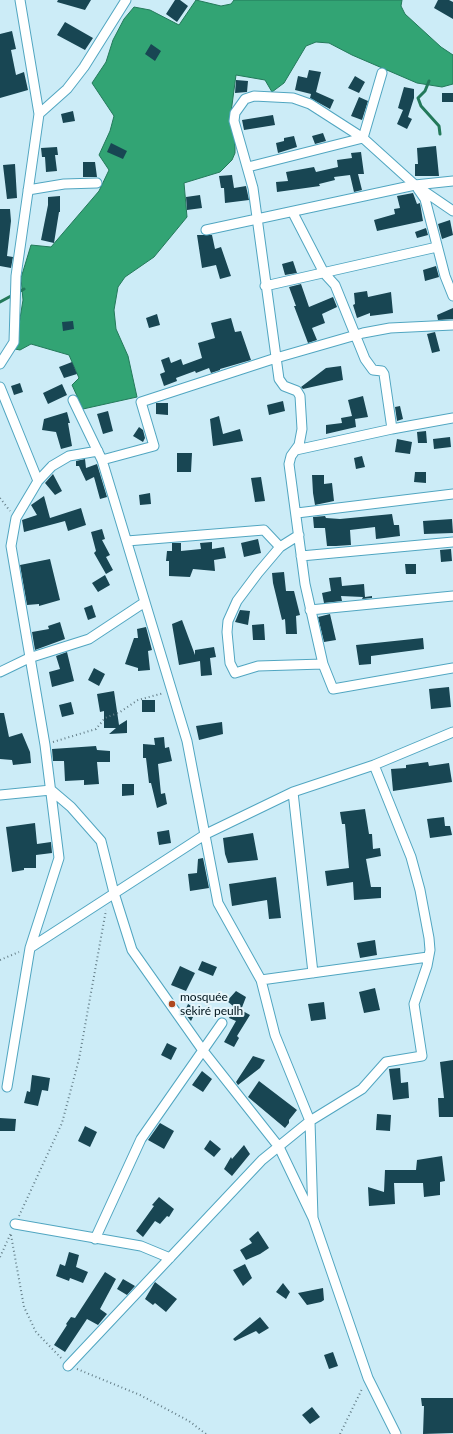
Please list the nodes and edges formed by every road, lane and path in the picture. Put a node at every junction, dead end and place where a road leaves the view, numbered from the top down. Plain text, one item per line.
1 (20, 0) edge
2 (126, 0) edge
3 (382, 73) dead end
4 (39, 114) junction
5 (363, 138) junction
6 (248, 167) junction
7 (453, 181) edge
8 (97, 183) dead end
9 (415, 186) junction
10 (28, 190) junction
11 (453, 211) edge
12 (293, 212) junction
13 (257, 220) junction
14 (206, 230) dead end
15 (437, 248) junction
16 (324, 273) junction
17 (265, 286) junction
18 (453, 296) edge
19 (453, 325) edge
20 (355, 335) junction
21 (276, 358) junction
22 (0, 364) edge
23 (0, 387) edge
24 (73, 400) dead end
25 (453, 418) edge
26 (392, 428) junction
27 (296, 450) junction
28 (98, 451) junction
29 (102, 460) junction
30 (38, 481) junction
31 (453, 494) edge
32 (0, 498) edge
33 (297, 513) junction
34 (16, 518) junction
35 (299, 535) junction
36 (127, 541) junction
37 (453, 542) edge
38 (280, 547) junction
39 (301, 556) junction
40 (453, 596) edge
41 (145, 602) junction
42 (310, 610) junction
43 (29, 658) junction
44 (323, 664) junction
45 (453, 668) edge
46 (0, 672) edge
47 (171, 691) junction
48 (453, 732) edge
49 (45, 745) junction
50 (374, 765) junction
51 (51, 790) junction
52 (293, 792) junction
53 (0, 795) edge
54 (206, 834) junction
55 (114, 893) junction
56 (107, 909) dead end
57 (30, 948) junction
58 (428, 957) junction
59 (0, 960) edge
60 (313, 973) junction
61 (261, 980) junction
62 (222, 1023) dead end
63 (204, 1052) junction
64 (7, 1086) dead end
65 (310, 1121) junction
66 (279, 1148) junction
67 (313, 1218) junction
68 (15, 1224) junction
69 (95, 1239) junction
70 (0, 1257) edge
71 (170, 1258) junction
72 (68, 1366) dead end
73 (368, 1378) junction
74 (340, 1434) edge
75 (396, 1434) edge

1 - 4 street
2 - 4 street
3 - 5 street
4 - 10 street
5 - 6 street
5 - 6 street
5 - 9 street
6 - 13 street
7 - 9 street
8 - 10 street
9 - 11 street
9 - 12 street
9 - 15 street
10 - 22 street
12 - 13 street
12 - 16 street
13 - 14 street
13 - 17 street
15 - 16 street
15 - 18 street
16 - 17 street
16 - 20 street
17 - 21 street
19 - 20 street
20 - 21 street
20 - 26 street
21 - 27 street
21 - 29 street
23 - 30 street
24 - 28 street
25 - 26 street
26 - 27 street
27 - 33 street
28 - 29 street
28 - 30 street
29 - 36 street
30 - 34 street
31 - 33 street
32 - 34 path
33 - 35 street
34 - 43 street
35 - 38 street
35 - 39 street
36 - 38 street
36 - 41 street
37 - 39 street
38 - 44 street
39 - 42 street
40 - 42 street
41 - 43 street
41 - 47 street
42 - 44 street
43 - 46 street
43 - 49 street
44 - 45 street
47 - 49 path
47 - 54 street
48 - 50 street
49 - 51 street
50 - 52 street
50 - 58 street
51 - 53 street
51 - 55 street
51 - 57 street
52 - 54 street
52 - 60 street
54 - 55 street
54 - 61 street
55 - 57 street
55 - 63 street
56 - 68 path
57 - 59 path
57 - 64 street
58 - 60 street
58 - 65 street
60 - 61 street
61 - 65 street
62 - 63 street
63 - 66 street
63 - 69 street
65 - 66 street
65 - 67 street
66 - 67 street
66 - 71 street
67 - 73 street
68 - 69 street
68 - 70 path
69 - 71 street
71 - 72 street
73 - 74 path
73 - 75 street

